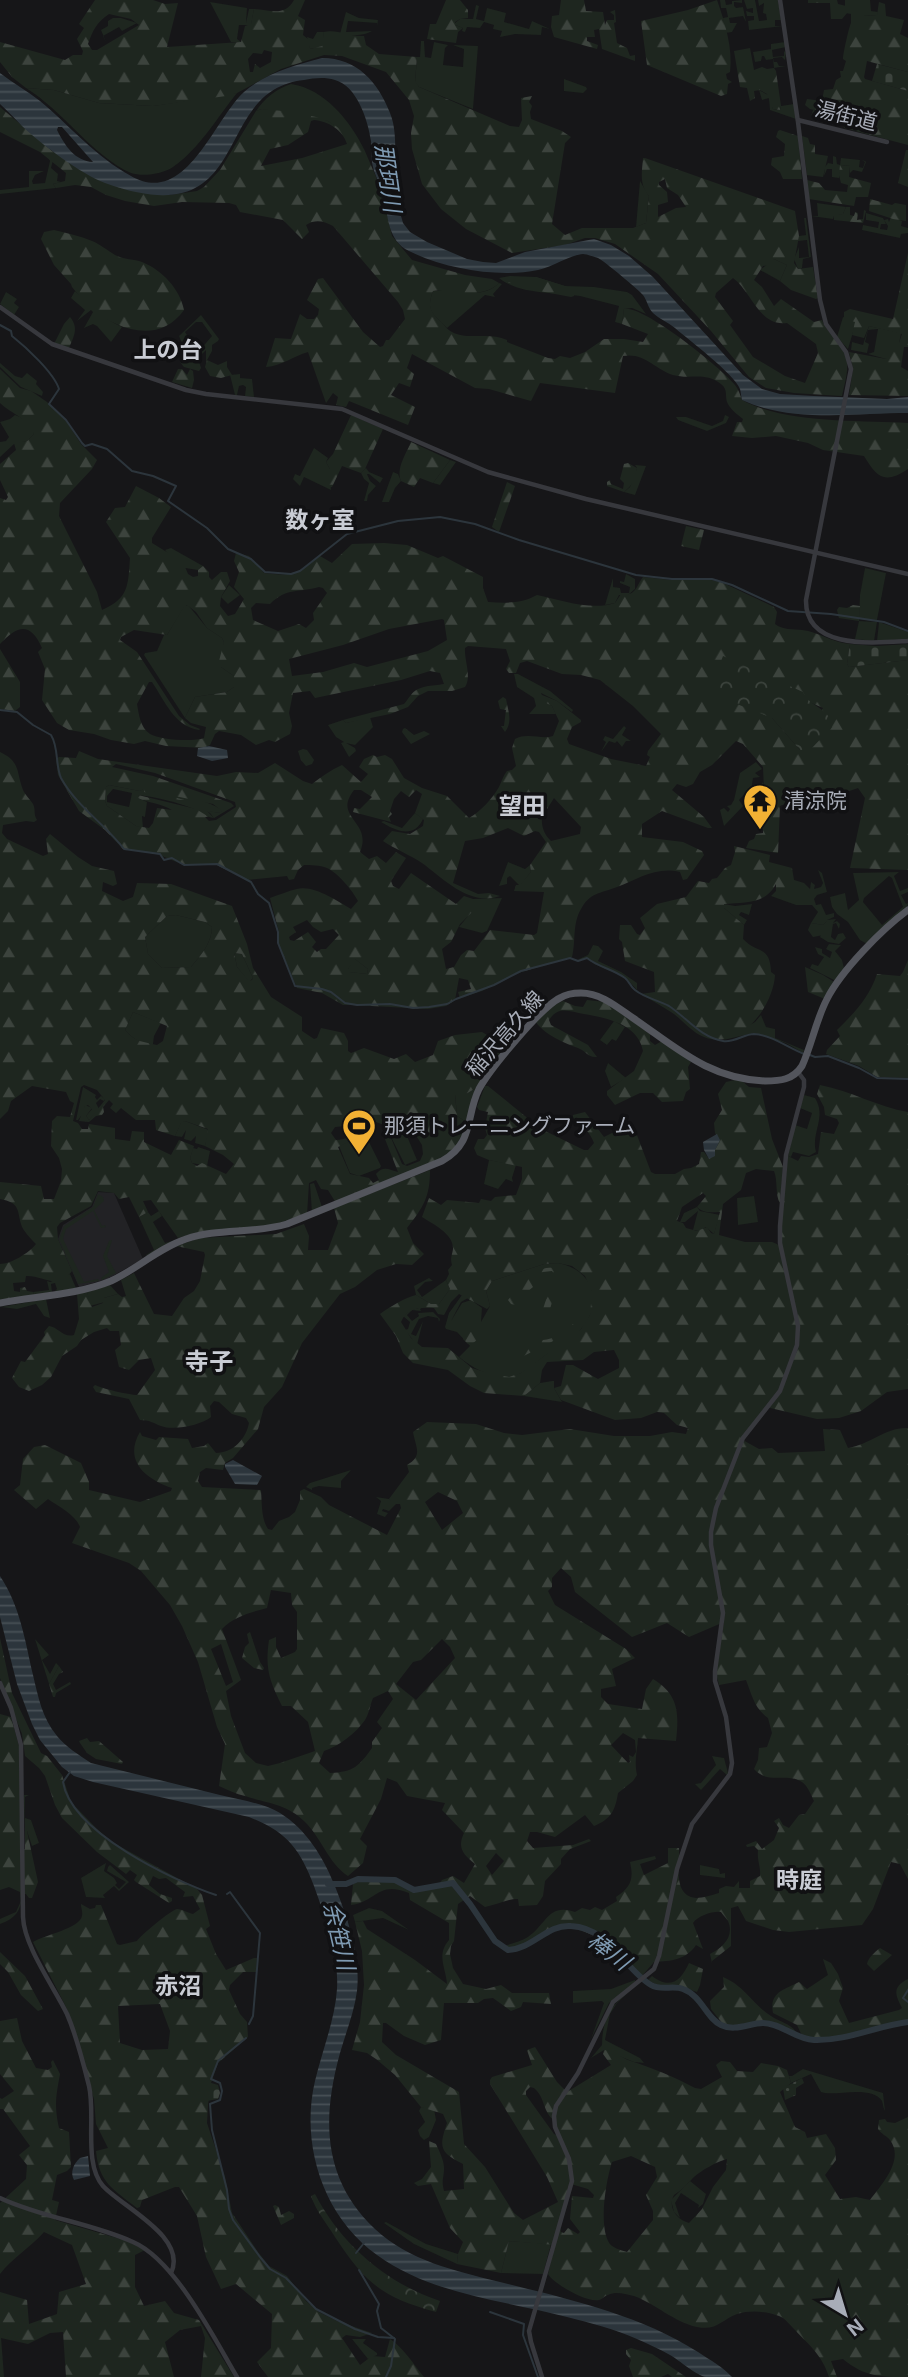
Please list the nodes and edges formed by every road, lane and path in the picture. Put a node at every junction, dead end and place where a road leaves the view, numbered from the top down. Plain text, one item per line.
1 (780, 0) edge
2 (798, 120) junction
3 (887, 142) dead end
4 (0, 307) edge
5 (815, 552) junction
6 (908, 575) edge
7 (908, 641) edge
8 (908, 910) edge
9 (798, 1072) junction
10 (0, 1303) edge
11 (0, 1683) edge
12 (0, 2198) edge
13 (171, 2273) junction
14 (237, 2377) edge
15 (542, 2377) edge

1 - 2 street
2 - 3 street, 湯街道
2 - 5 street
4 - 5 street
5 - 6 street
5 - 7 street
8 - 9 main road
9 - 10 main road, 稲沢高久線
9 - 15 street
11 - 13 street
12 - 13 street
13 - 14 street

